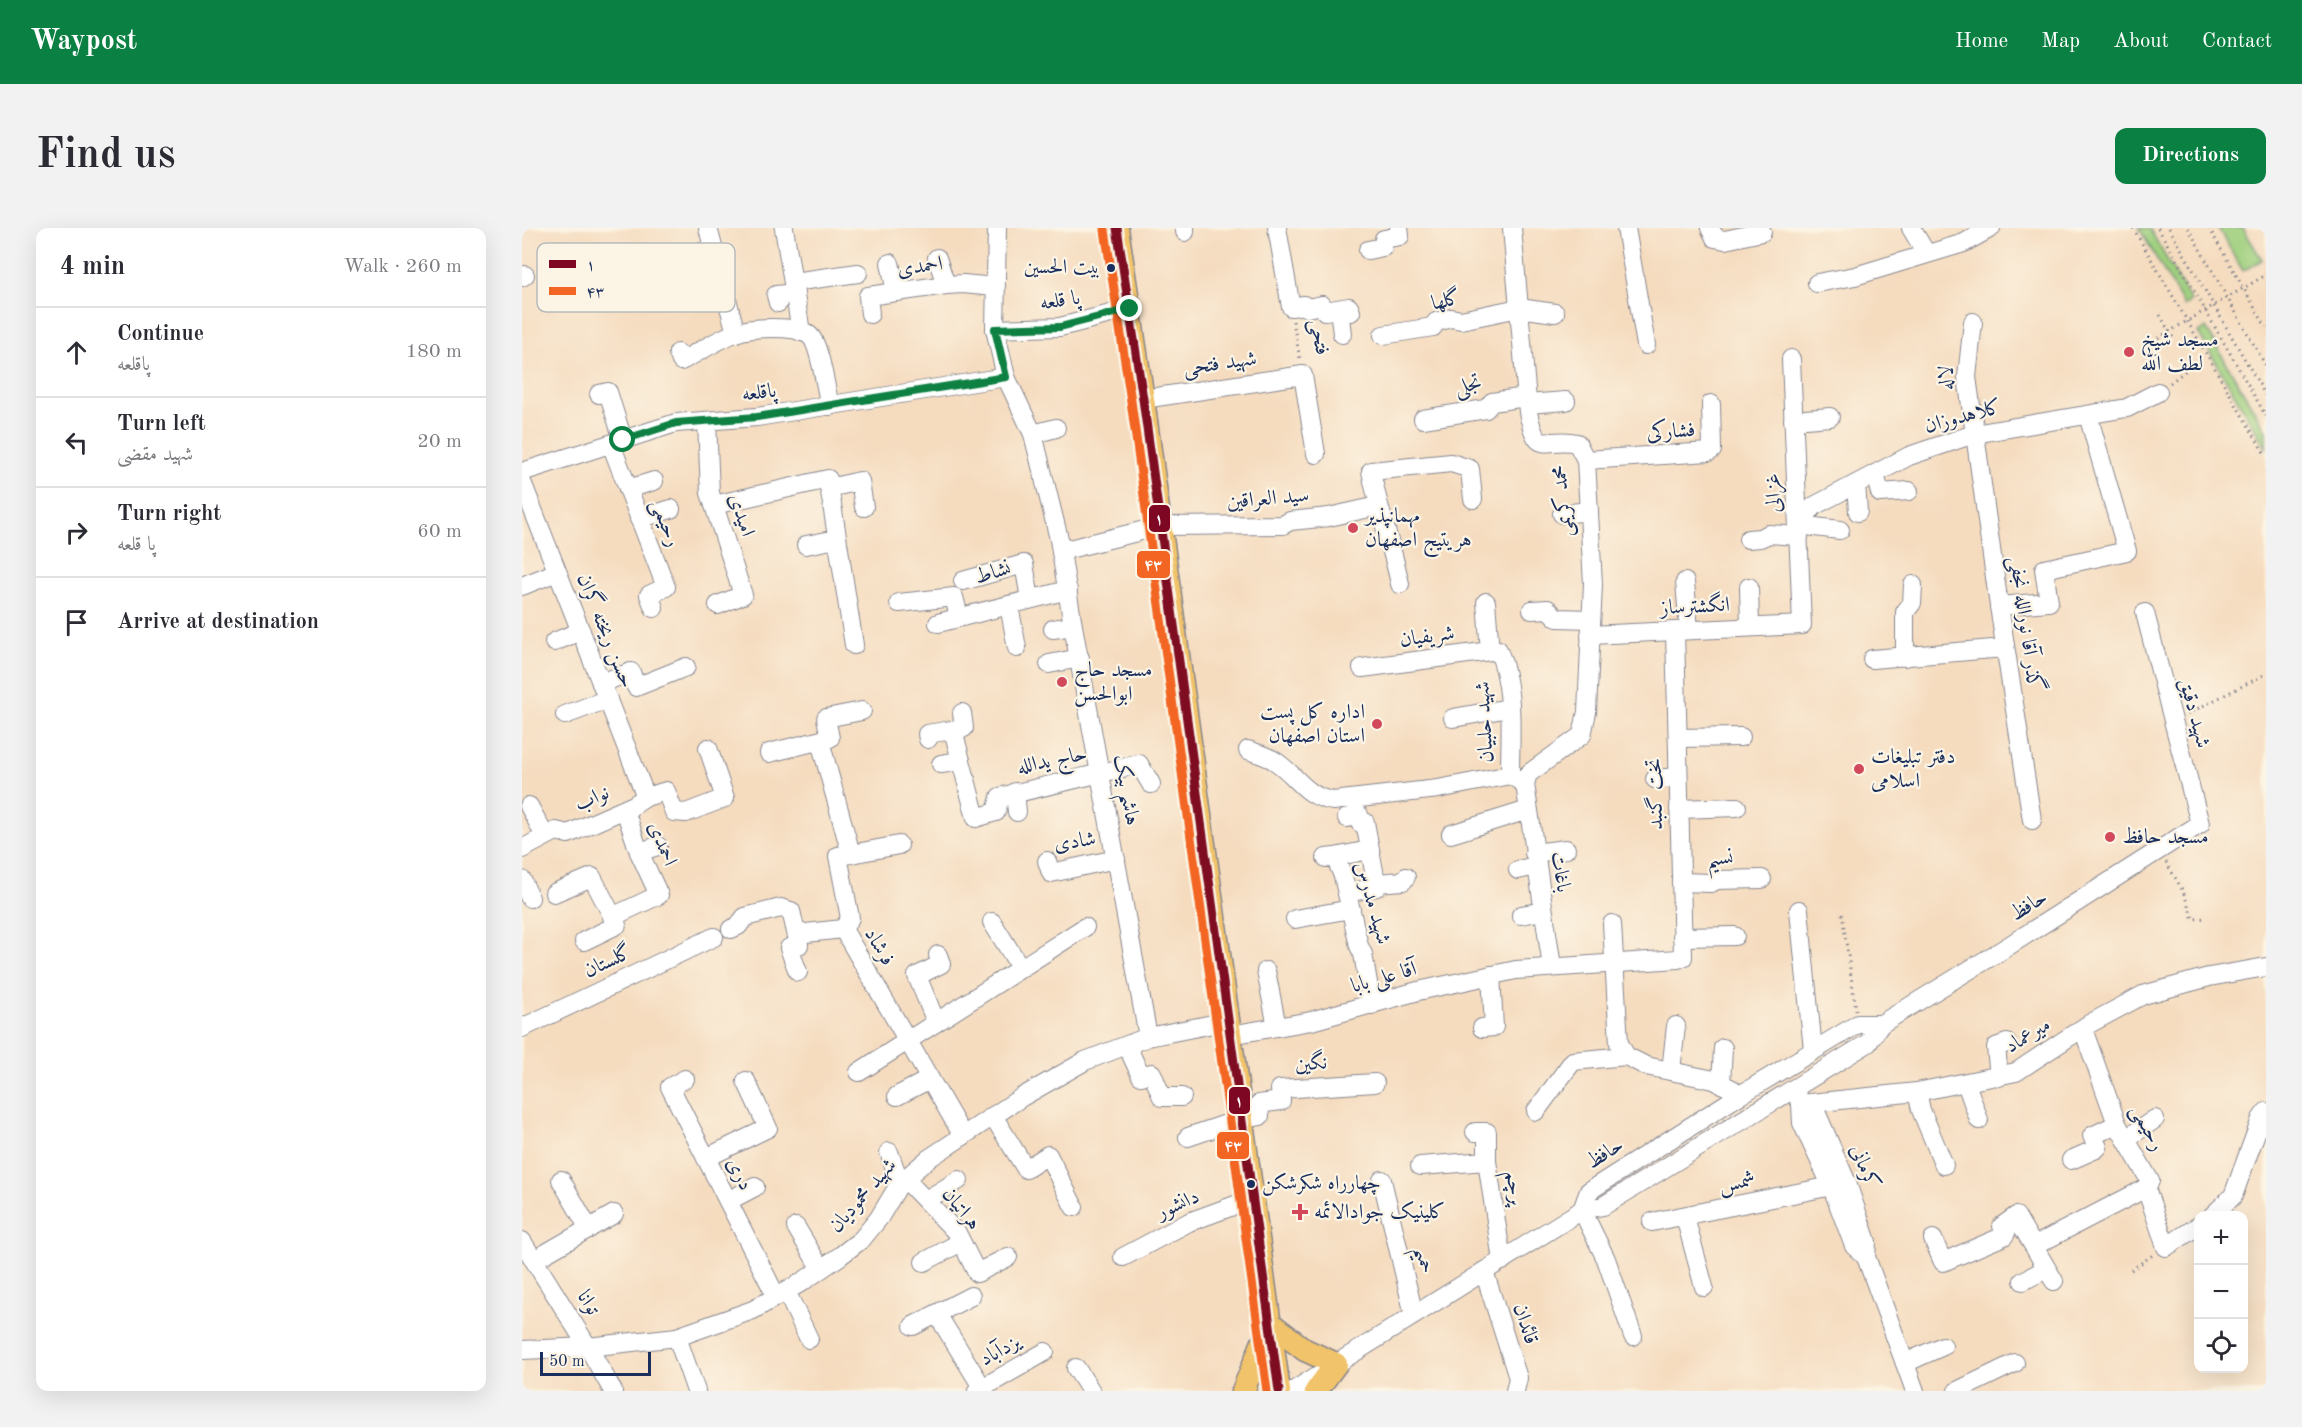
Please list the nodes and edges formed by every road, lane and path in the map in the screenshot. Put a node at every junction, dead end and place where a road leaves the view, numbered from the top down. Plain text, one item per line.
1 (708, 228) edge
2 (784, 228) edge
3 (997, 228) edge
4 (1117, 228) edge
5 (1276, 228) edge
6 (1400, 228) edge
7 (1512, 228) edge
8 (1626, 228) edge
9 (1911, 228) edge
10 (1991, 228) edge
11 (2133, 228) edge
12 (2158, 228) edge
13 (2169, 228) edge
14 (2188, 228) edge
15 (2209, 228) edge
16 (1762, 232) dead end
17 (1712, 233) edge
18 (712, 243) edge
19 (1368, 250) dead end
20 (1926, 254) junction
21 (938, 258) dead end
22 (890, 263) dead end
23 (858, 273) dead end
24 (2266, 275) edge
25 (1817, 283) dead end
26 (946, 285) junction
27 (995, 287) junction
28 (2243, 287) junction
29 (794, 288) junction
30 (896, 292) junction
31 (2227, 297) junction
32 (778, 303) dead end
33 (2213, 305) junction
34 (1291, 308) junction
35 (1519, 308) junction
36 (1130, 309) junction
37 (2205, 310) junction
38 (730, 312) edge
39 (1555, 313) dead end
40 (870, 314) dead end
41 (2160, 315) dead end
42 (2187, 320) junction
43 (1973, 322) dead end
44 (2266, 327) edge
45 (995, 329) junction
46 (2169, 331) junction
47 (801, 332) junction
48 (736, 333) junction
49 (1342, 334) dead end
50 (1383, 335) dead end
51 (2158, 338) dead end
52 (2175, 340) dead end
53 (1646, 345) dead end
54 (678, 353) dead end
55 (1791, 359) dead end
56 (2266, 366) edge
57 (2190, 367) dead end
58 (2182, 374) dead end
59 (1303, 375) junction
60 (1006, 377) junction
61 (2158, 392) dead end
62 (599, 394) dead end
63 (2266, 396) edge
64 (1143, 399) junction
65 (1527, 400) junction
66 (1566, 401) dead end
67 (1711, 404) dead end
68 (830, 406) junction
69 (2088, 415) junction
70 (2266, 416) edge
71 (1830, 417) dead end
72 (1423, 419) dead end
73 (1793, 420) junction
74 (707, 421) junction
75 (1056, 428) dead end
76 (1033, 434) junction
77 (1974, 434) junction
78 (617, 442) junction
79 (1316, 454) dead end
80 (2266, 456) edge
81 (1586, 460) junction
82 (522, 472) edge
83 (1875, 474) junction
84 (654, 481) dead end
85 (522, 482) edge
86 (1856, 484) junction
87 (829, 488) junction
88 (628, 489) junction
89 (1910, 491) dead end
90 (1473, 499) dead end
91 (714, 505) junction
92 (1378, 506) junction
93 (864, 507) dead end
94 (671, 509) dead end
95 (1589, 511) junction
96 (1858, 512) dead end
97 (1562, 514) dead end
98 (639, 519) junction
99 (1161, 526) junction
100 (1839, 530) dead end
101 (1798, 531) junction
102 (837, 539) junction
103 (1748, 539) dead end
104 (806, 545) dead end
105 (1061, 551) junction
106 (557, 572) junction
107 (963, 581) dead end
108 (1685, 582) dead end
109 (1400, 584) dead end
110 (1913, 585) dead end
111 (1749, 587) dead end
112 (528, 589) edge
113 (1068, 590) junction
114 (1030, 599) junction
115 (900, 603) dead end
116 (1486, 603) dead end
117 (718, 604) dead end
118 (1009, 605) junction
119 (1999, 606) junction
120 (654, 608) dead end
121 (1532, 610) dead end
122 (2145, 614) dead end
123 (959, 617) junction
124 (938, 623) dead end
125 (1802, 625) joint
126 (1073, 626) junction
127 (1591, 627) junction
128 (1750, 627) junction
129 (1053, 629) dead end
130 (1682, 630) junction
131 (581, 631) junction
132 (554, 642) dead end
133 (854, 645) dead end
134 (1017, 648) dead end
135 (2005, 648) junction
136 (1494, 651) junction
137 (1905, 657) junction
138 (1080, 658) junction
139 (1872, 660) dead end
140 (1049, 664) dead end
141 (686, 667) dead end
142 (1362, 668) dead end
143 (2266, 674) edge
144 (604, 691) junction
145 (1509, 708) junction
146 (862, 711) dead end
147 (962, 713) dead end
148 (565, 715) dead end
149 (1453, 718) dead end
150 (2173, 721) junction
151 (953, 730) junction
152 (1741, 737) dead end
153 (1678, 738) junction
154 (928, 739) dead end
155 (820, 741) junction
156 (708, 748) dead end
157 (1248, 750) dead end
158 (770, 753) dead end
159 (961, 761) junction
160 (941, 764) dead end
161 (1101, 774) junction
162 (1678, 777) junction
163 (1517, 779) junction
164 (1655, 779) dead end
165 (1151, 784) dead end
166 (1015, 792) junction
167 (646, 797) junction
168 (529, 806) dead end
169 (1737, 807) dead end
170 (1679, 809) junction
171 (625, 810) junction
172 (1528, 810) junction
173 (1017, 812) dead end
174 (1347, 818) dead end
175 (2032, 820) dead end
176 (2200, 824) joint
177 (1451, 834) dead end
178 (545, 836) junction
179 (899, 845) dead end
180 (658, 846) dead end
181 (522, 849) edge
182 (1566, 849) dead end
183 (2161, 849) junction
184 (639, 852) junction
185 (1374, 852) junction
186 (850, 854) junction
187 (1116, 859) junction
188 (1047, 861) dead end
189 (1529, 863) junction
190 (1406, 877) dead end
191 (1762, 879) dead end
192 (522, 880) edge
193 (1681, 882) junction
194 (1376, 883) junction
195 (554, 893) dead end
196 (530, 898) dead end
197 (1349, 901) junction
198 (1798, 910) dead end
199 (1543, 911) junction
200 (1842, 914) dead end
201 (1521, 915) dead end
202 (612, 916) junction
203 (2206, 918) dead end
204 (1295, 920) dead end
205 (992, 922) dead end
206 (1612, 924) dead end
207 (1085, 927) dead end
208 (843, 929) junction
209 (797, 934) junction
210 (1735, 936) dead end
211 (1682, 937) junction
212 (584, 941) dead end
213 (938, 955) dead end
214 (1683, 957) joint
215 (1615, 963) junction
216 (1552, 966) junction
217 (1020, 967) junction
218 (2266, 967) edge
219 (1266, 971) dead end
220 (798, 972) dead end
221 (1491, 975) junction
222 (1372, 1005) junction
223 (936, 1023) junction
224 (1858, 1024) junction
225 (1881, 1024) junction
226 (1676, 1026) dead end
227 (1277, 1027) junction
228 (522, 1028) edge
229 (1229, 1028) junction
230 (1482, 1028) dead end
231 (2083, 1029) junction
232 (1148, 1037) junction
233 (908, 1041) junction
234 (2007, 1043) dead end
235 (1127, 1046) junction
236 (1724, 1048) dead end
237 (1813, 1050) junction
238 (1626, 1056) junction
239 (1671, 1071) junction
240 (859, 1072) dead end
241 (1999, 1077) junction
242 (685, 1079) dead end
243 (930, 1079) junction
244 (746, 1081) dead end
245 (1375, 1083) dead end
246 (1966, 1083) junction
247 (1721, 1084) junction
248 (1917, 1092) junction
249 (1740, 1095) junction
250 (897, 1096) dead end
251 (1797, 1096) junction
252 (1182, 1097) dead end
253 (1536, 1111) dead end
254 (2266, 1112) edge
255 (993, 1116) junction
256 (1241, 1119) junction
257 (2155, 1119) dead end
258 (1978, 1120) dead end
259 (1475, 1132) dead end
260 (2121, 1132) junction
261 (963, 1136) junction
262 (1188, 1137) dead end
263 (889, 1152) dead end
264 (706, 1158) junction
265 (2071, 1160) dead end
266 (1487, 1161) junction
267 (1944, 1165) dead end
268 (1420, 1166) dead end
269 (561, 1180) dead end
270 (959, 1180) dead end
271 (1382, 1180) dead end
272 (903, 1181) junction
273 (1839, 1184) junction
274 (755, 1187) dead end
275 (2146, 1188) junction
276 (1252, 1199) junction
277 (926, 1200) junction
278 (728, 1201) junction
279 (1074, 1207) dead end
280 (1582, 1210) junction
281 (2217, 1211) edge
282 (614, 1214) dead end
283 (1685, 1217) junction
284 (1652, 1222) dead end
285 (796, 1227) dead end
286 (589, 1228) junction
287 (2194, 1229) edge
288 (1933, 1239) dead end
289 (522, 1241) edge
290 (961, 1242) junction
291 (2034, 1246) junction
292 (2166, 1247) junction
293 (1008, 1257) dead end
294 (1123, 1257) dead end
295 (534, 1260) junction
296 (1502, 1261) junction
297 (924, 1262) dead end
298 (821, 1269) junction
299 (2131, 1270) dead end
300 (1484, 1271) junction
301 (2023, 1281) dead end
302 (1704, 1287) dead end
303 (781, 1294) junction
304 (971, 1296) dead end
305 (937, 1314) junction
306 (1414, 1315) junction
307 (1270, 1323) junction
308 (913, 1326) dead end
309 (1633, 1335) dead end
310 (677, 1337) junction
311 (809, 1339) dead end
312 (1943, 1346) dead end
313 (588, 1347) junction
314 (522, 1350) edge
315 (1045, 1352) dead end
316 (1905, 1363) junction
317 (2015, 1363) dead end
318 (1335, 1364) junction
319 (1076, 1368) dead end
320 (979, 1389) edge
321 (613, 1391) edge
322 (696, 1391) edge
323 (1091, 1391) edge
324 (1243, 1391) edge
325 (1279, 1391) edge
326 (1293, 1391) edge
327 (1316, 1391) edge
328 (1515, 1391) edge
329 (1913, 1391) edge
330 (1957, 1391) edge

1 - 18 street
2 - 29 street
3 - 27 street, هاشم بیک
4 - 36 main road
5 - 34 street, فتحی
6 - 19 street
7 - 35 street, محمد کریمی
8 - 53 street
9 - 20 street
10 - 20 street
11 - 42 path
12 - 37 path
13 - 33 path
14 - 31 path
15 - 28 path
16 - 17 street
20 - 25 street
21 - 26 street
22 - 30 street
23 - 29 street
24 - 28 path
26 - 27 street, احمدی
26 - 30 street, احمدی
27 - 45 street, هاشم بیک
28 - 31 path
28 - 44 path
29 - 32 street
29 - 47 street
30 - 40 street, احمدی
31 - 33 path
31 - 56 path
33 - 37 path
33 - 63 path
34 - 49 street
34 - 59 path, فتحی
35 - 39 street, گلها
35 - 50 street, گلها
35 - 65 street, محمد کریمی
36 - 45 street, پا قلعه
36 - 64 main road
37 - 42 path
37 - 70 path
38 - 48 street
41 - 46 path
42 - 46 path
42 - 80 path
43 - 77 street, لاله
45 - 60 street, هاشم بیک
46 - 51 path
46 - 52 path
47 - 48 street
47 - 68 street
48 - 54 street
55 - 73 street, غزالی
57 - 58 path
59 - 64 street, شهید فتحی
59 - 79 street, فتحی
60 - 68 street, پاقلعه
60 - 76 street, هاشم بیک
61 - 69 street, کلاهدوزان
62 - 78 street, رحیمی
64 - 99 main road
65 - 66 street, تجلی
65 - 72 street, تجلی
65 - 81 street, محمد کریمی
67 - 81 street, فشارکی
68 - 74 street, پاقلعه
69 - 77 street, کلاهدوزان
69 - 119 street
71 - 73 street
73 - 101 street, غزالی
74 - 78 street, پاقلعه
74 - 91 street, امیدی
75 - 76 street
76 - 105 street, هاشم بیک
77 - 83 street, کلاهدوزان
77 - 119 street, گذر آقا نورالله نجفی
78 - 82 street, پاقلعه
78 - 88 street, رحیمی
81 - 95 street, محمد کریمی
83 - 86 street, کلاهدوزان
83 - 89 street
84 - 88 street
85 - 106 street, حسن ریخته گران
86 - 96 street
86 - 101 street, کلاهدوزان
87 - 91 street
87 - 93 street
87 - 102 street
88 - 98 street, رحیمی
90 - 92 street
91 - 117 street, امیدی
92 - 99 street, سید العراقین
92 - 109 street
94 - 98 street
95 - 97 street
95 - 127 street, محمد کریمی
98 - 120 street, رحیمی
99 - 105 street
99 - 229 main road
100 - 101 street
101 - 103 street
101 - 125 street, غزالی
102 - 104 street
102 - 133 street
105 - 113 street, هاشم بیک
106 - 112 street
106 - 131 street, حسن ریخته گران
107 - 114 street, نشاط
108 - 130 street, تخت گنبد
110 - 137 street
111 - 128 street
113 - 114 street
113 - 126 street, هاشم بیک
114 - 118 street
115 - 123 street
116 - 136 street, شهید حلبیان
118 - 123 street
118 - 134 street
119 - 135 street, گذر آقا نورالله نجفی
121 - 127 street, انگشترساز
122 - 150 street, شهید دقیق
123 - 124 street
125 - 128 street, انگشترساز
126 - 129 street
126 - 138 street, هاشم بیک
127 - 130 street, انگشترساز
127 - 163 street, محمد کریمی
128 - 130 street, انگشترساز
130 - 153 street, تخت گنبد
131 - 132 street
131 - 144 street, حسن ریخته گران
135 - 137 street
135 - 175 street, گذر آقا نورالله نجفی
136 - 142 street, شریفیان
136 - 145 street, شهید حلبیان
137 - 139 street
138 - 140 street
138 - 161 street, هاشم بیک
141 - 144 street
143 - 150 path
144 - 148 street
144 - 167 street, حسن ریخته گران
145 - 149 street
145 - 163 street, شهید حلبیان
146 - 155 street
147 - 151 street
150 - 176 street, شهید دقیق
151 - 154 street
151 - 159 street, حاج یدالله
152 - 153 street
153 - 162 street, تخت گنبد
155 - 158 street
155 - 186 street
156 - 167 street
157 - 163 street
159 - 160 street
159 - 166 street, حاج یدالله
161 - 165 street, حاج یدالله
161 - 166 street, حاج یدالله
161 - 187 street, هاشم بیک
162 - 164 street
162 - 170 street, تخت گنبد
163 - 172 street, باغات
166 - 173 street
167 - 171 street, نواب
168 - 178 street
169 - 170 street
170 - 193 street, تخت گنبد
171 - 178 street, نواب
171 - 184 street, احمدی
172 - 177 street
172 - 189 street, باغات
174 - 185 street
176 - 183 street, حافظ
178 - 181 street, نواب
179 - 186 street
180 - 184 street
182 - 189 street
183 - 203 path
183 - 225 street, حافظ
184 - 202 street, احمدی
185 - 194 street
185 - 197 street, شهید مدرس
186 - 208 street, فرشاد
187 - 188 street, شادی
187 - 232 street, هاشم بیک
189 - 199 street, باغات
190 - 194 street
191 - 193 street, نسیم
192 - 196 street
193 - 211 street, تخت گنبد
194 - 197 street
195 - 202 street
197 - 204 street
197 - 222 street, شهید مدرس
198 - 237 street
199 - 201 street
199 - 216 street, باغات
200 - 224 path
202 - 212 street
205 - 217 street
206 - 215 street
207 - 217 street
208 - 209 street
208 - 233 street, فرشاد
209 - 220 street
209 - 228 street, گلستان
210 - 211 street
211 - 214 street, تخت گنبد
213 - 223 street
214 - 215 street, آقا علی بابا
215 - 216 street, آقا علی بابا
215 - 238 street
216 - 221 street, آقا علی بابا
217 - 223 street
218 - 231 street, میرعماد
219 - 227 street
221 - 222 street, آقا علی بابا
221 - 230 street
222 - 227 street, آقا علی بابا
223 - 233 street
224 - 225 street
224 - 237 street, حافظ
225 - 251 street, حافظ
226 - 239 street
227 - 229 street, آقا علی بابا
229 - 232 street, شهید محمودیان
229 - 256 main road
231 - 241 street, میرعماد
231 - 260 street, رحیمی
232 - 235 street, شهید محمودیان
233 - 240 street
233 - 243 street, فرشاد
234 - 241 street
235 - 252 street
235 - 255 street, شهید محمودیان
236 - 247 street
237 - 249 street, حافظ
238 - 239 street
238 - 253 street
239 - 247 street
241 - 246 street, میرعماد
242 - 264 street, دری
243 - 250 street
243 - 261 street, فرشاد
244 - 264 street
245 - 256 street, نگین
246 - 248 street, میرعماد
246 - 258 street
247 - 249 street
248 - 251 street, میرعماد
248 - 267 street
249 - 280 street, حافظ
251 - 273 street, کرمانی
251 - 280 street, حافظ
254 - 281 street
255 - 261 street, شهید محمودیان
255 - 279 street
256 - 262 street
256 - 276 main road
257 - 260 street
259 - 266 street, پرچم
260 - 265 street
260 - 275 street, رحیمی
261 - 272 street, شهید محمودیان
263 - 272 street
264 - 278 street, دری
266 - 268 street
266 - 296 street, پرچم
269 - 286 street
270 - 277 street
271 - 306 street, حمیم
272 - 277 street, هراتیان
272 - 298 street, شهید محمودیان
273 - 283 street, شمس
273 - 316 street, کرمانی
274 - 278 street
275 - 291 street
275 - 292 street, رحیمی
276 - 294 street, دانشور
276 - 307 main road
277 - 290 street, هراتیان
278 - 303 street, دری
280 - 296 street, حافظ
280 - 309 street
282 - 286 street
283 - 284 street, شمس
283 - 302 street
285 - 298 street
286 - 295 street
287 - 292 street
288 - 291 street
289 - 295 street, توانا
290 - 293 street, هراتیان
290 - 297 street
291 - 301 street
292 - 299 path
295 - 313 street, توانا
296 - 300 street, حافظ
298 - 303 street, شهید محمودیان
300 - 306 street, حافظ
300 - 328 street, قائدان
303 - 310 street, شهید محمودیان
303 - 311 street, دری
304 - 305 street
305 - 308 street
305 - 320 street
306 - 318 street, حافظ
307 - 318 main road
307 - 324 main road
307 - 325 main road
310 - 313 street, شهید محمودیان
310 - 322 street
312 - 316 street
313 - 314 street, شهید محمودیان
313 - 321 street, توانا
315 - 320 street, یزدآباد
316 - 329 street, کرمانی
317 - 330 street
318 - 326 street, حافظ
318 - 327 main road
319 - 323 street

